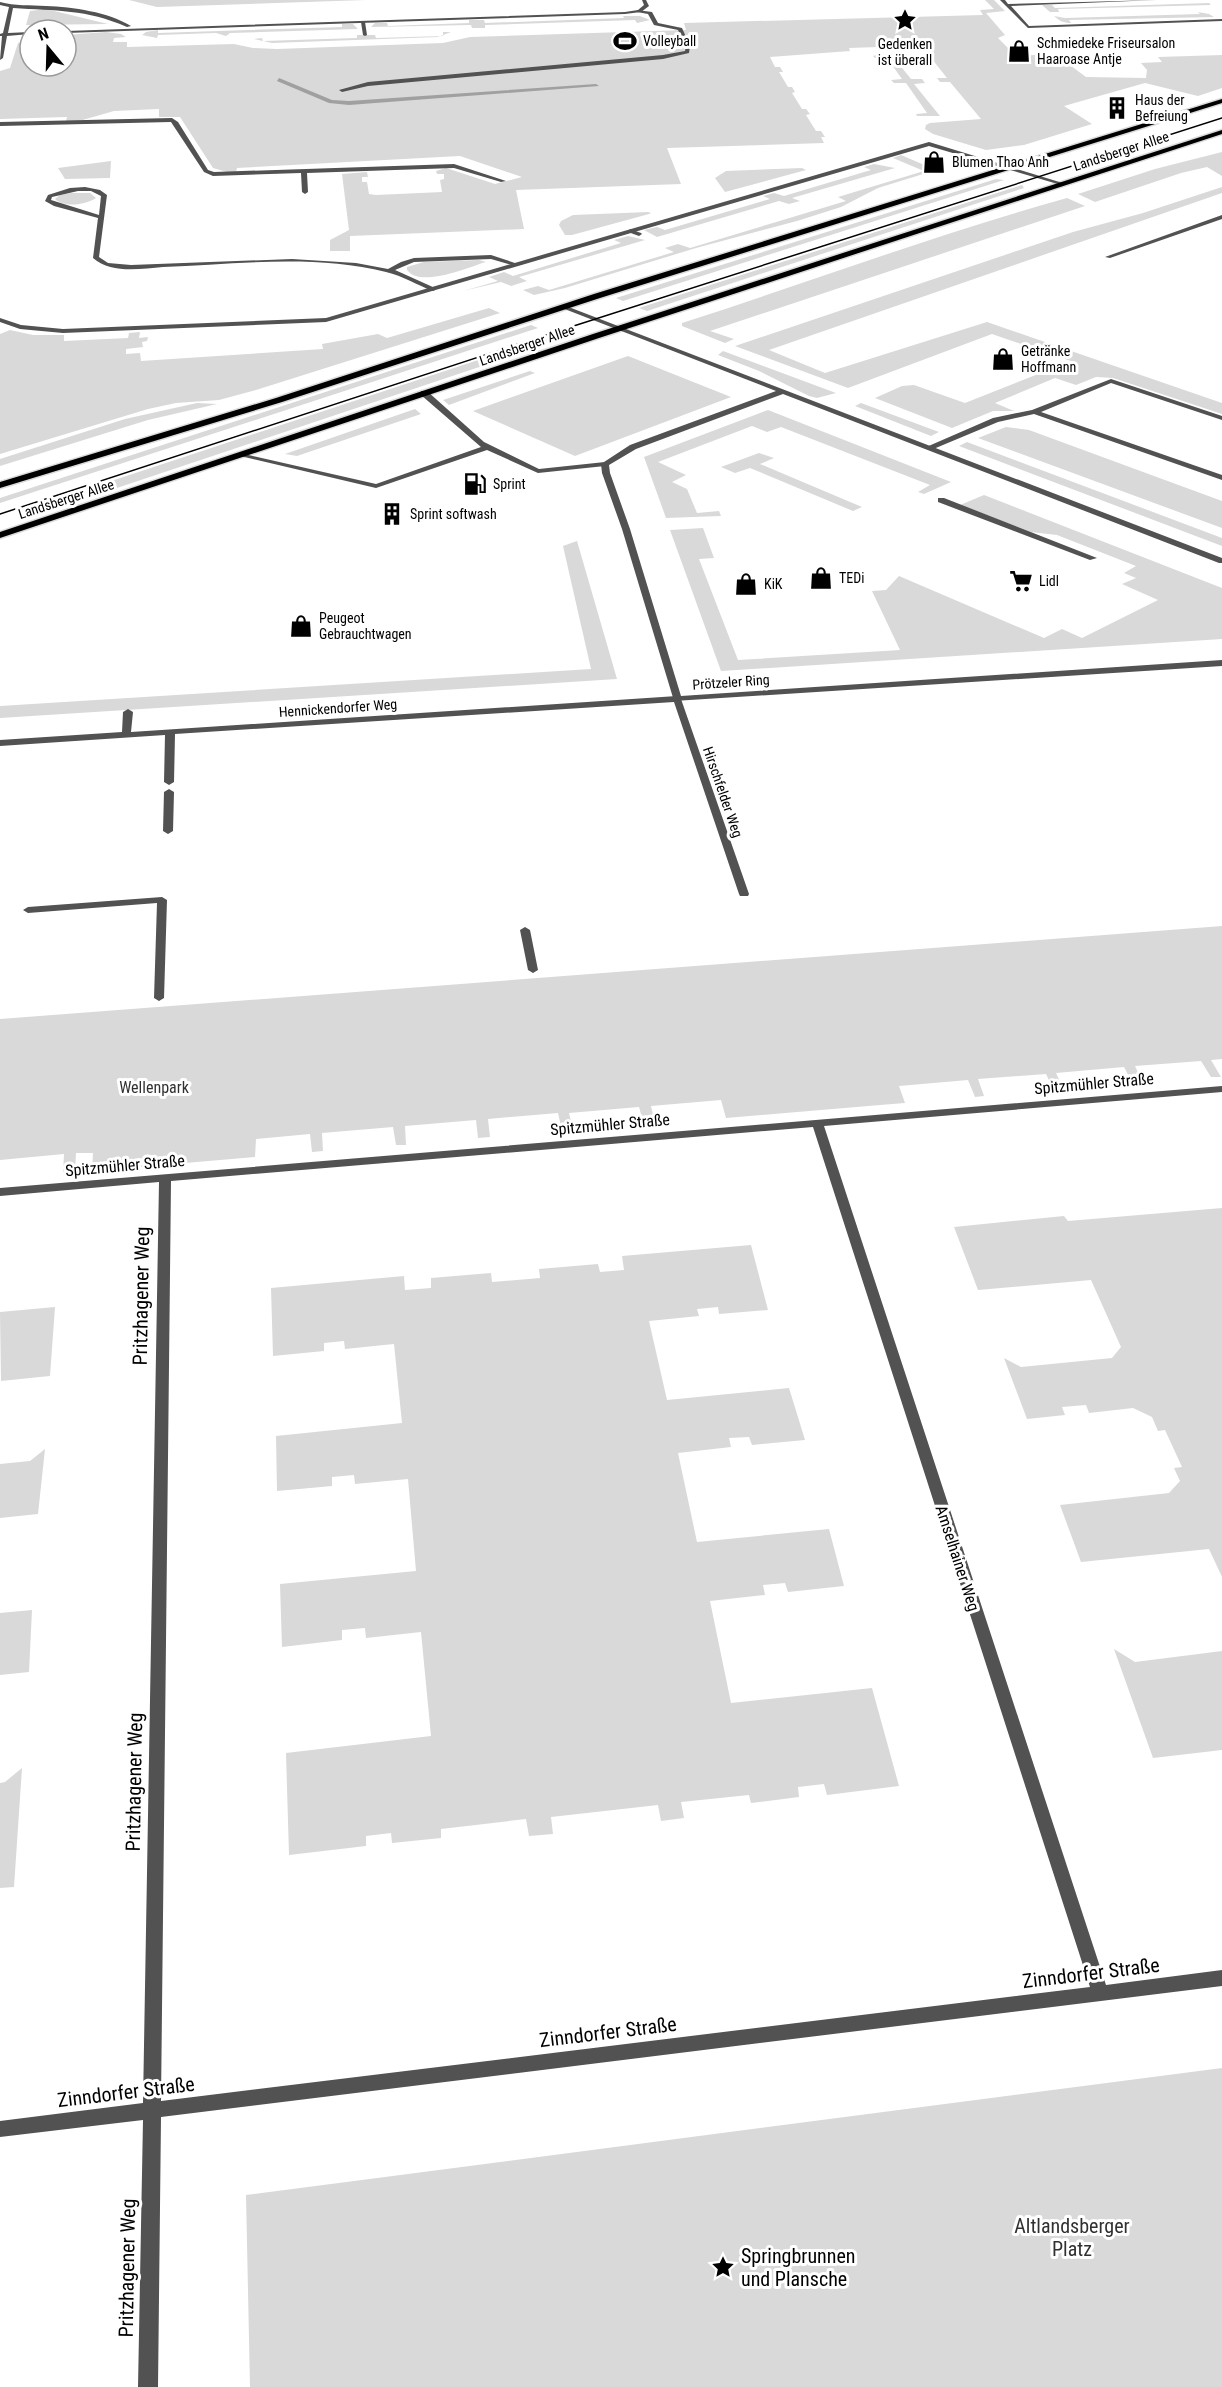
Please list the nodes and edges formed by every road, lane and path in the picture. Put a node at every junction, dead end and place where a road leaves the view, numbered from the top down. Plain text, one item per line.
1 (644, 0) edge
2 (1002, 0) edge
3 (1155, 0) edge
4 (0, 3) edge
5 (1007, 5) junction
6 (11, 7) junction
7 (639, 11) junction
8 (1222, 20) edge
9 (363, 22) junction
10 (132, 29) junction
11 (78, 31) edge
12 (18, 34) edge
13 (2, 35) edge
14 (365, 35) dead end
15 (0, 58) edge
16 (342, 90) dead end
17 (1222, 101) edge
18 (0, 124) edge
19 (1222, 132) edge
20 (1008, 167) junction
21 (304, 172) junction
22 (503, 181) dead end
23 (1063, 183) junction
24 (305, 192) dead end
25 (101, 217) junction
26 (1222, 217) edge
27 (630, 231) junction
28 (639, 234) dead end
29 (1108, 257) dead end
30 (515, 264) junction
31 (389, 271) junction
32 (433, 289) junction
33 (564, 307) junction
34 (0, 320) edge
35 (619, 328) junction
36 (781, 392) junction
37 (424, 393) junction
38 (1034, 412) junction
39 (1222, 418) edge
40 (488, 447) junction
41 (928, 448) junction
42 (240, 455) junction
43 (605, 464) junction
44 (1222, 478) edge
45 (0, 485) edge
46 (941, 500) dead end
47 (0, 535) edge
48 (1093, 558) dead end
49 (1222, 561) edge
50 (1222, 663) edge
51 (677, 699) junction
52 (128, 712) dead end
53 (170, 733) junction
54 (126, 735) junction
55 (0, 743) edge
56 (168, 831) dead end
57 (744, 894) dead end
58 (28, 910) dead end
59 (525, 930) dead end
60 (533, 970) dead end
61 (159, 998) dead end
62 (1222, 1089) edge
63 (817, 1123) junction
64 (165, 1178) junction
65 (0, 1192) edge
66 (1222, 1978) edge
67 (1100, 1992) junction
68 (152, 2110) junction
69 (0, 2129) edge
70 (148, 2387) edge

1 - 7 street
2 - 5 street
3 - 5 street
4 - 6 street
5 - 8 street
6 - 10 street
6 - 13 street
7 - 9 street
7 - 16 street
9 - 10 street
9 - 14 street
10 - 11 street
12 - 13 street
13 - 15 street
17 - 20 main road, Landsberger Allee
18 - 21 street
19 - 23 main road, Landsberger Allee
20 - 23 street, Landsberger Allee
20 - 27 street, Landsberger Allee
20 - 33 main road, Landsberger Allee
21 - 22 street
21 - 24 street
23 - 35 main road, Landsberger Allee
25 - 25 street
25 - 31 street
26 - 29 street
27 - 28 street
27 - 30 street, Landsberger Allee
30 - 31 street
30 - 32 street, Landsberger Allee
31 - 32 street
32 - 34 street, Landsberger Allee
33 - 35 street
33 - 45 main road, Landsberger Allee
35 - 36 street
35 - 37 main road, Landsberger Allee
36 - 41 street
36 - 43 street
37 - 40 street
37 - 42 main road, Landsberger Allee
38 - 39 street
38 - 41 street
38 - 44 street
40 - 42 street
40 - 43 street
41 - 49 street
42 - 47 main road, Landsberger Allee
43 - 51 street, Prötzeler Ring
46 - 48 street
50 - 51 street, Prötzeler Ring
51 - 53 street, Hennickendorfer Weg
51 - 57 street, Hirschfelder Weg
52 - 54 street
53 - 54 street, Hennickendorfer Weg
53 - 56 street
54 - 55 street, Hennickendorfer Weg
58 - 61 street
59 - 60 street
62 - 63 street, Spitzmühler Straße
63 - 64 street, Spitzmühler Straße
63 - 67 street, Amselhainer Weg
64 - 65 street, Spitzmühler Straße
64 - 68 street, Pritzhagener Weg
66 - 67 street, Zinndorfer Straße
67 - 68 street, Zinndorfer Straße
68 - 69 street, Zinndorfer Straße
68 - 70 street, Pritzhagener Weg

